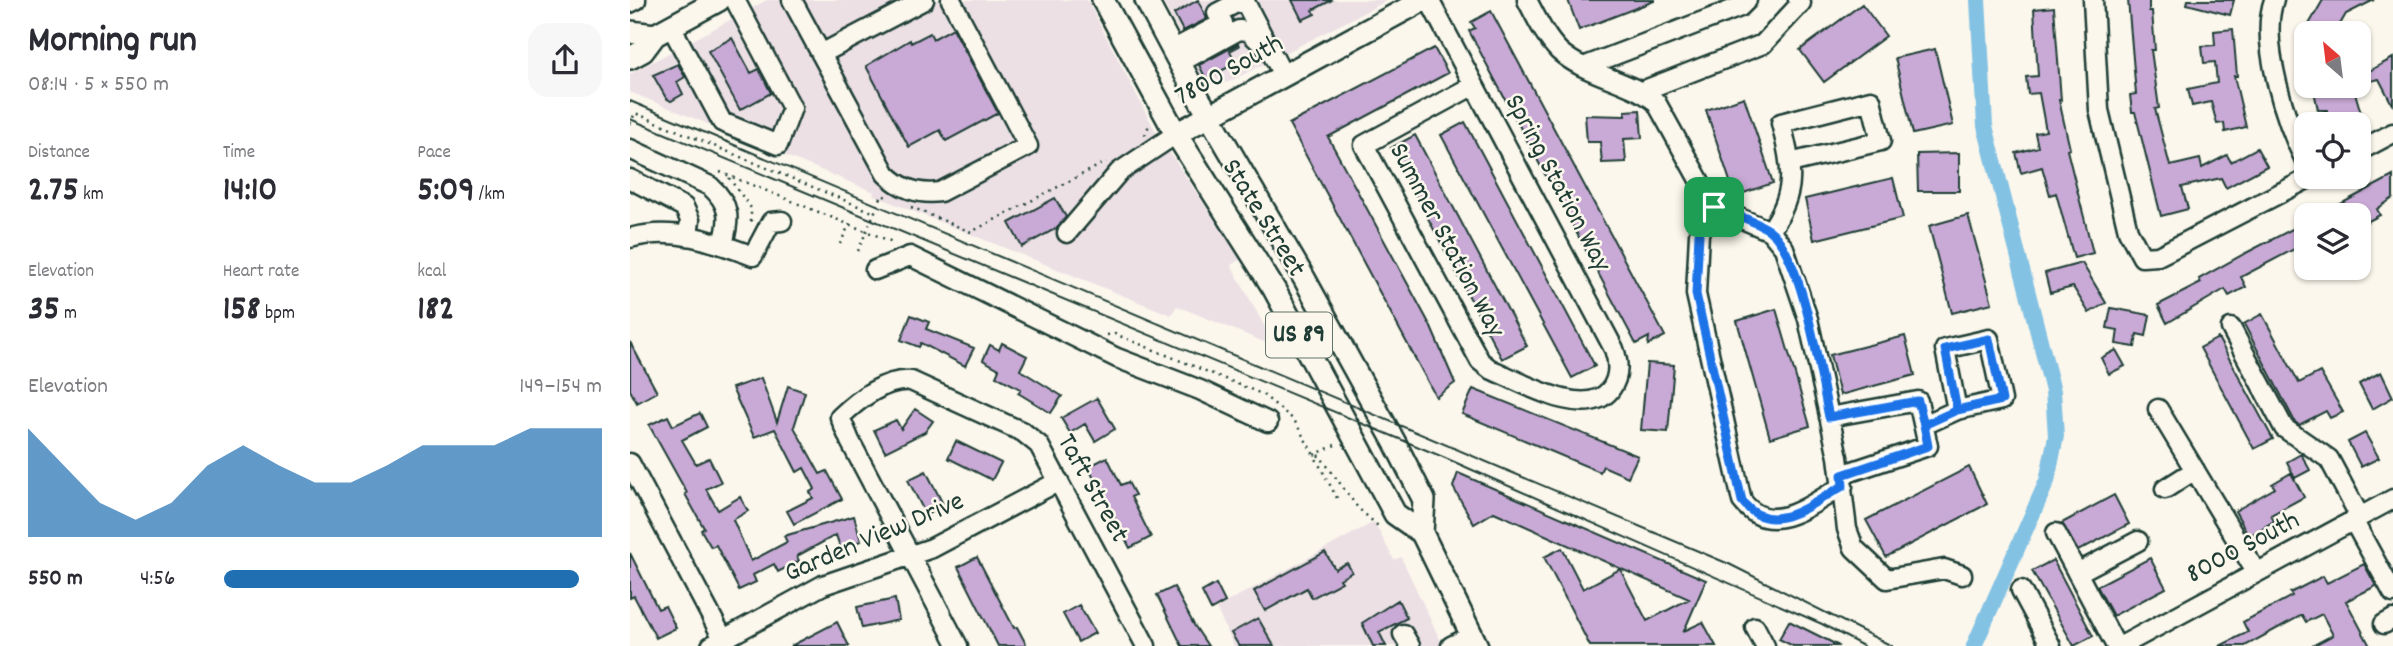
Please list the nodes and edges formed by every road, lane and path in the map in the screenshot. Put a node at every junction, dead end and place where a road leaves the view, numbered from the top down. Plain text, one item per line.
1 (636, 0) edge
2 (719, 0) edge
3 (735, 0) edge
4 (924, 0) edge
5 (951, 0) edge
6 (1103, 0) edge
7 (1146, 0) edge
8 (1243, 0) edge
9 (1423, 0) edge
10 (1429, 0) edge
11 (1527, 0) edge
12 (1747, 0) edge
13 (1798, 0) edge
14 (2093, 0) edge
15 (2274, 0) edge
16 (797, 2) edge
17 (630, 3) edge
18 (663, 30) junction
19 (630, 32) edge
20 (1270, 51) junction
21 (821, 54) junction
22 (1176, 57) junction
23 (630, 58) edge
24 (1586, 66) junction
25 (1283, 75) junction
26 (1474, 85) junction
27 (1642, 91) junction
28 (1208, 115) junction
29 (630, 124) edge
30 (1149, 125) dead end
31 (2393, 133) edge
32 (1176, 134) junction
33 (2294, 138) edge
34 (1141, 143) dead end
35 (2371, 145) edge
36 (630, 149) edge
37 (1117, 156) dead end
38 (1790, 163) junction
39 (727, 175) dead end
40 (630, 179) edge
41 (2294, 186) edge
42 (894, 201) dead end
43 (907, 206) dead end
44 (1714, 207) junction
45 (875, 213) junction
46 (782, 221) dead end
47 (850, 223) dead end
48 (1770, 231) junction
49 (749, 232) dead end
50 (1067, 233) dead end
51 (688, 236) junction
52 (630, 238) edge
53 (723, 244) junction
54 (840, 244) dead end
55 (858, 251) dead end
56 (875, 270) dead end
57 (2231, 328) dead end
58 (1480, 361) joint
59 (2158, 409) dead end
60 (1957, 410) dead end
61 (1829, 417) junction
62 (1268, 422) dead end
63 (1924, 425) junction
64 (1335, 445) dead end
65 (630, 463) edge
66 (2195, 471) junction
67 (1842, 480) junction
68 (1059, 481) junction
69 (2165, 489) dead end
70 (1337, 498) dead end
71 (2393, 499) edge
72 (2356, 518) junction
73 (1422, 533) junction
74 (2056, 533) dead end
75 (2138, 541) dead end
76 (911, 557) junction
77 (2256, 572) junction
78 (2077, 573) junction
79 (1962, 575) dead end
80 (2021, 590) dead end
81 (2393, 593) edge
82 (1755, 627) dead end
83 (1475, 641) edge
84 (721, 644) edge
85 (958, 646) edge
86 (1146, 646) edge
87 (1451, 646) edge
88 (1765, 646) edge
89 (2051, 646) edge
90 (2116, 646) edge
91 (2121, 646) edge

1 - 17 street
2 - 18 main road
3 - 18 street
4 - 21 street
5 - 21 street
6 - 32 main road, State Street / US 89
7 - 22 main road, State Street
8 - 20 street
8 - 22 street
9 - 25 main road, 7800 South
10 - 26 street, Spring Station Way
11 - 24 street
12 - 24 street
13 - 27 street
14 - 41 street
15 - 33 street
16 - 21 street
18 - 19 main road
18 - 23 main road
20 - 22 street
20 - 25 street
22 - 28 main road, State Street
24 - 27 street
25 - 28 main road, 7800 South
26 - 58 street, Summer Station Way
26 - 58 street, Spring Station Way
27 - 44 street
28 - 32 main road, 7800 South
28 - 73 main road, State Street
29 - 45 path
30 - 34 path
31 - 35 street
32 - 50 street
32 - 73 main road, State Street / US 89
36 - 53 street
37 - 43 path
38 - 38 street
38 - 48 street
39 - 49 path
40 - 51 street
42 - 45 path
44 - 48 street
44 - 67 street
45 - 55 path
46 - 53 street
47 - 54 path
48 - 61 street
51 - 52 street
51 - 53 street
56 - 62 street
57 - 72 street
59 - 66 street
60 - 63 street
61 - 63 street
61 - 67 street
63 - 67 street
64 - 70 path
65 - 84 street
66 - 69 street
66 - 77 street
67 - 79 street
68 - 76 street, Garden View Drive
68 - 76 street, Taft Street
68 - 86 street, Taft Street
71 - 72 street, 8000 South
72 - 77 street, 8000 South
72 - 81 street
73 - 83 main road, State Street / US 89
74 - 78 street
75 - 78 street
76 - 84 street, Garden View Drive
76 - 85 street
77 - 91 street, 8000 South
78 - 90 street
80 - 89 street
82 - 88 street
83 - 87 street

